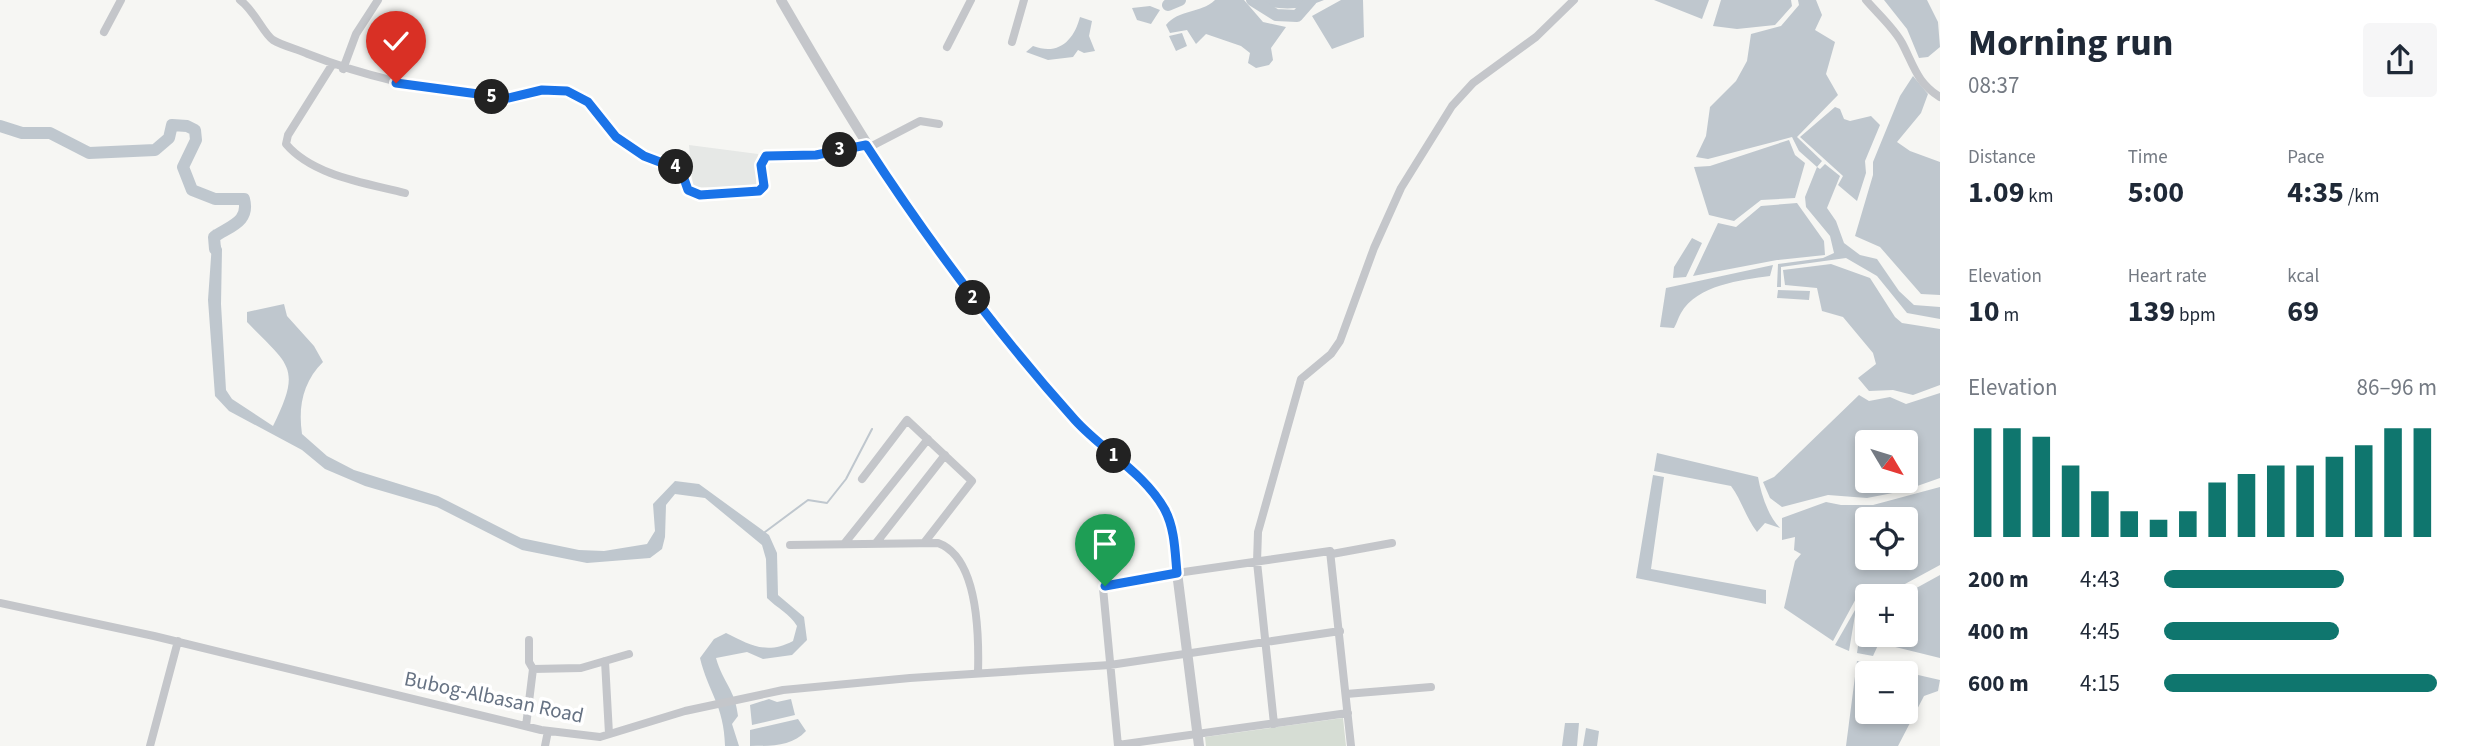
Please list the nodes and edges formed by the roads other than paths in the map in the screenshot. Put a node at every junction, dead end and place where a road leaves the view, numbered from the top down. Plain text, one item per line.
1 (121, 0) edge
2 (240, 0) edge
3 (378, 0) edge
4 (781, 0) edge
5 (971, 0) edge
6 (1024, 0) edge
7 (1574, 0) edge
8 (1866, 0) edge
9 (104, 32) dead end
10 (1012, 42) dead end
11 (947, 47) dead end
12 (332, 65) junction
13 (343, 69) junction
14 (1940, 97) edge
15 (939, 124) dead end
16 (867, 147) junction
17 (405, 193) dead end
18 (928, 439) junction
19 (945, 455) junction
20 (862, 479) dead end
21 (876, 543) junction
22 (924, 543) junction
23 (1392, 543) dead end
24 (844, 544) junction
25 (790, 545) dead end
26 (1332, 554) junction
27 (1257, 562) junction
28 (1177, 573) junction
29 (0, 603) edge
30 (1340, 631) junction
31 (529, 640) dead end
32 (178, 641) junction
33 (1265, 642) junction
34 (629, 654) dead end
35 (1185, 654) junction
36 (605, 662) junction
37 (1110, 665) junction
38 (533, 669) junction
39 (978, 673) junction
40 (1431, 687) dead end
41 (1346, 694) junction
42 (1348, 713) junction
43 (1274, 724) junction
44 (526, 726) junction
45 (548, 731) junction
46 (609, 734) junction
47 (1197, 734) junction
48 (150, 746) edge
49 (545, 746) edge
50 (1118, 746) edge
51 (1199, 746) edge
52 (1351, 746) edge

1 - 9 street
2 - 12 street
3 - 13 street
4 - 16 street
5 - 11 street
6 - 10 street
7 - 27 street
8 - 14 street
12 - 13 street
12 - 17 street
13 - 16 street
15 - 16 street
16 - 28 street
18 - 19 street
18 - 20 street
18 - 24 street
19 - 21 street
19 - 22 street
21 - 22 street
21 - 24 street
22 - 39 street
23 - 26 street
24 - 25 street
26 - 27 street
26 - 30 street
27 - 28 street
27 - 33 street
28 - 35 street
28 - 37 street
29 - 32 street, Bubog-Albasan Road
30 - 33 street, Bubog-Albasan Road
30 - 41 street
31 - 38 street
32 - 44 street, Bubog-Albasan Road
32 - 48 street
33 - 35 street, Bubog-Albasan Road
33 - 43 street
34 - 36 street
35 - 37 street, Bubog-Albasan Road
35 - 47 street
36 - 38 street
36 - 46 street
37 - 39 street, Bubog-Albasan Road
37 - 50 street
38 - 44 street
39 - 46 street, Bubog-Albasan Road
40 - 41 street
41 - 42 street
42 - 43 street
42 - 52 street
43 - 47 street
44 - 45 street, Bubog-Albasan Road
45 - 46 street, Bubog-Albasan Road
45 - 49 street
47 - 50 street
47 - 51 street

